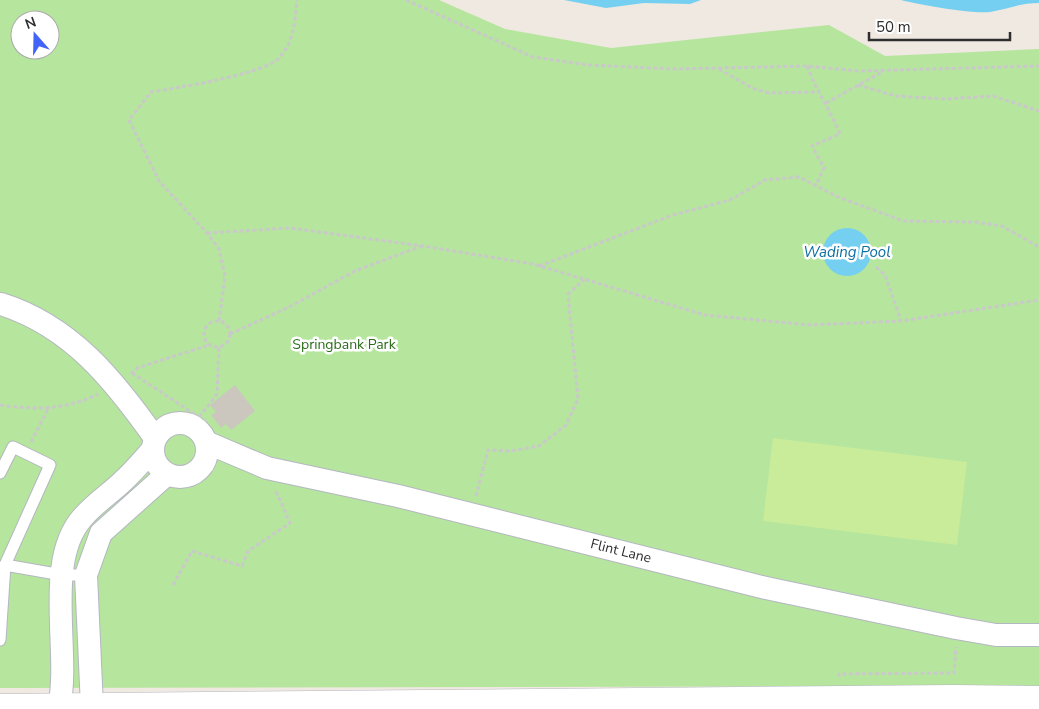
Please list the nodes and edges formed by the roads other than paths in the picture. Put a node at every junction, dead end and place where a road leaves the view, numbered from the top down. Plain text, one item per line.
1 (0, 304) edge
2 (212, 435) junction
3 (154, 444) junction
4 (0, 473) edge
5 (166, 475) junction
6 (5, 565) junction
7 (62, 575) junction
8 (86, 575) junction
9 (1039, 635) edge
10 (0, 640) edge
11 (1039, 700) edge
12 (981, 704) edge
13 (59, 707) junction
14 (92, 707) junction
15 (285, 707) edge
16 (345, 707) edge
17 (0, 708) edge

1 - 3 street
2 - 3 street
2 - 5 street
2 - 9 street, Flint Lane
3 - 5 street
3 - 7 street
4 - 6 lane
5 - 8 street
6 - 7 lane
6 - 10 lane
7 - 8 lane
7 - 13 street
8 - 14 street
11 - 12 main road
12 - 16 main road
13 - 14 main road
13 - 17 main road
14 - 15 main road
15 - 16 main road

